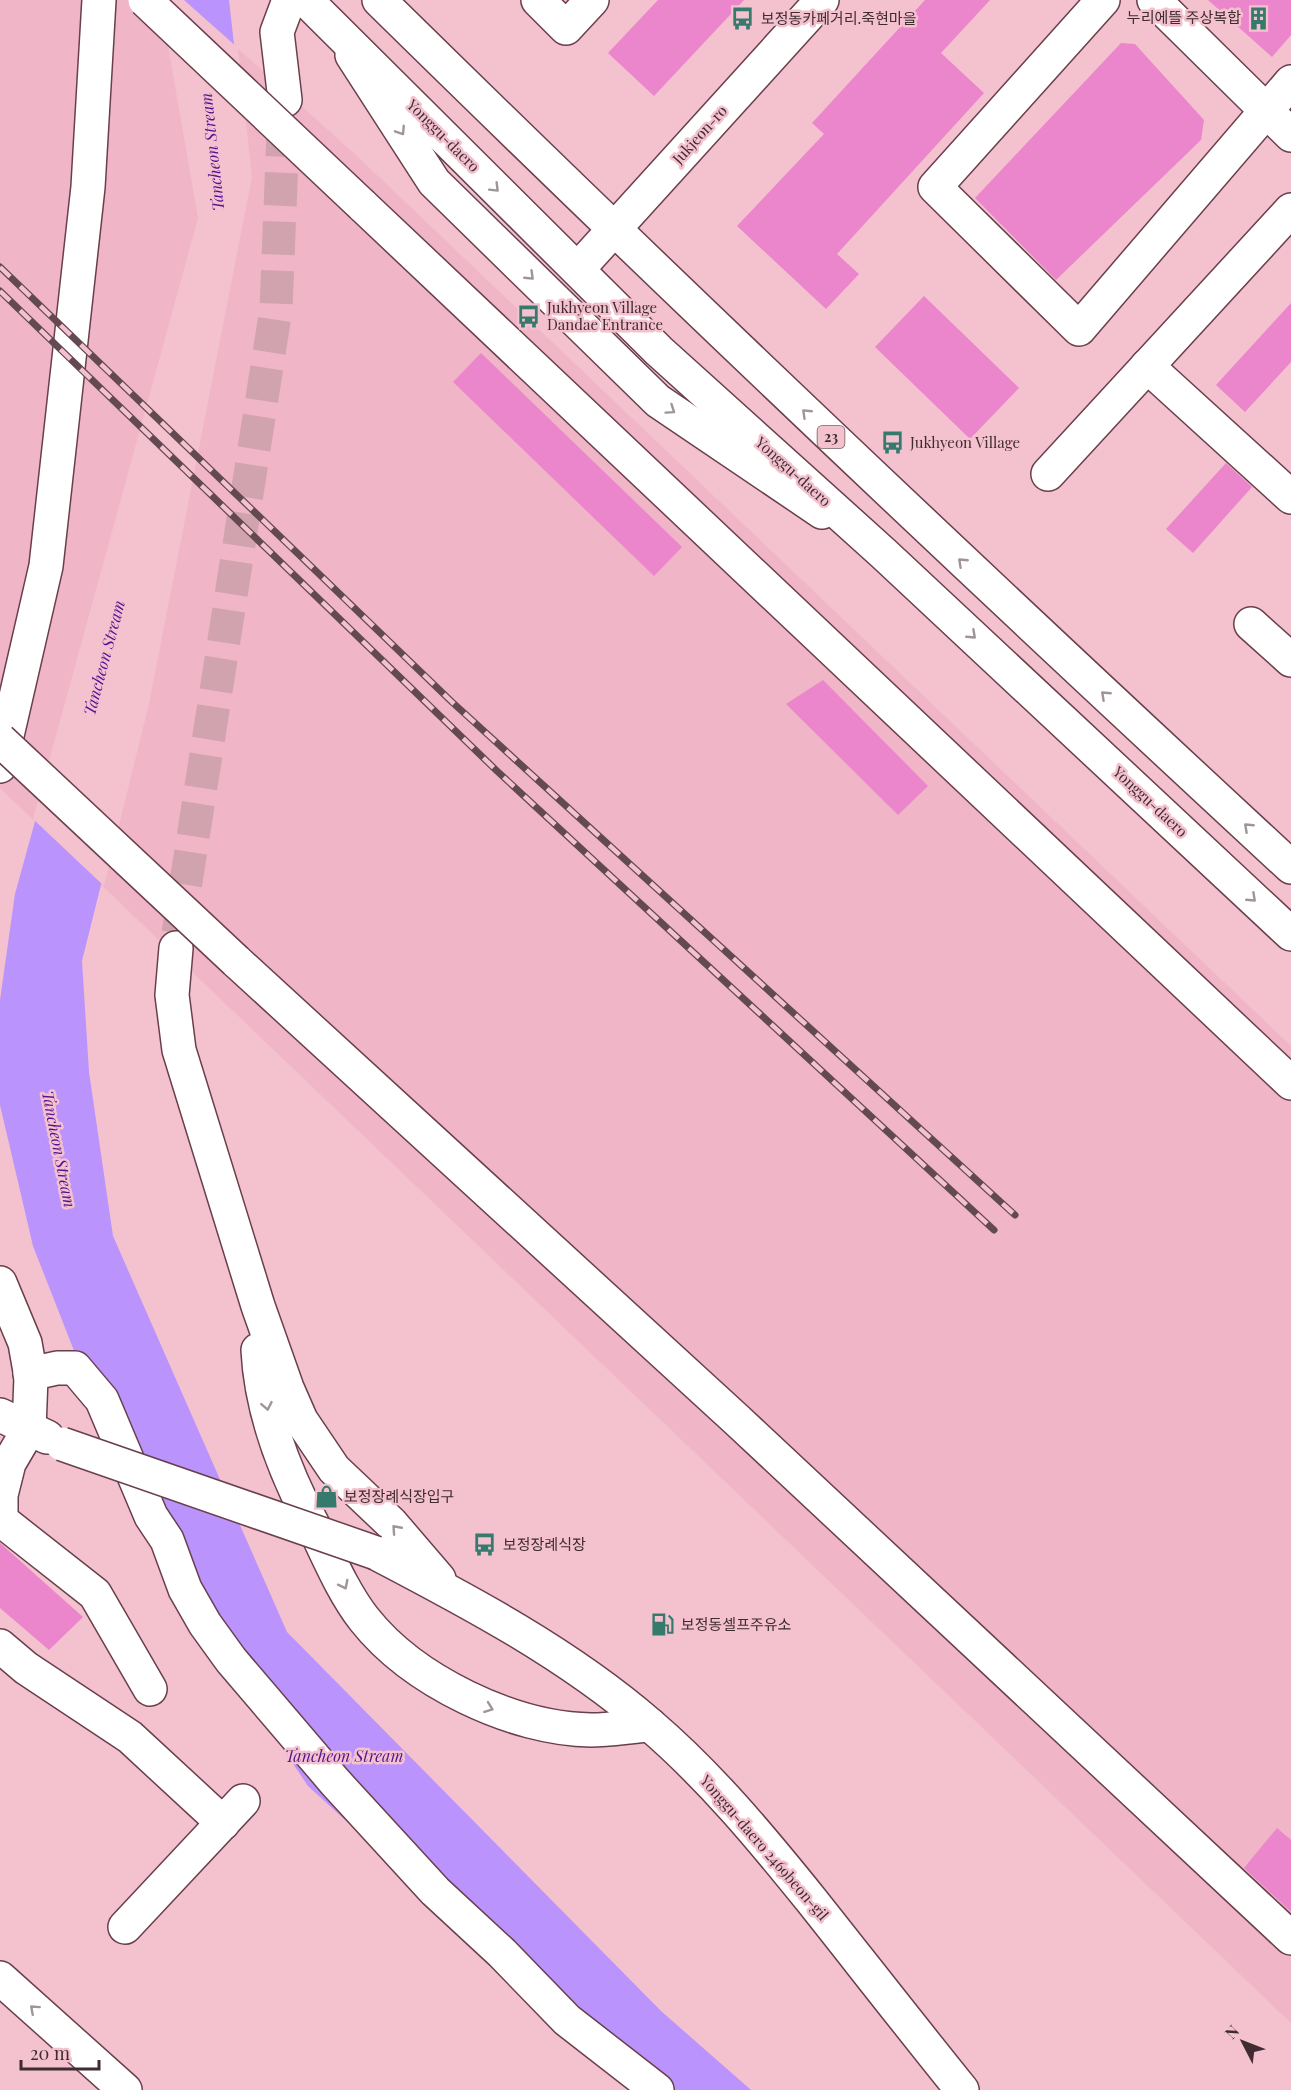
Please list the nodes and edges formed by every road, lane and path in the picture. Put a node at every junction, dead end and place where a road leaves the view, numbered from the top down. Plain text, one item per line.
1 (99, 0) edge
2 (146, 0) edge
3 (289, 0) edge
4 (306, 0) edge
5 (379, 0) edge
6 (538, 0) edge
7 (592, 0) edge
8 (822, 0) edge
9 (1103, 0) edge
10 (1154, 0) edge
11 (334, 29) junction
12 (1291, 82) edge
13 (285, 100) tunnel mouth
14 (1265, 111) junction
15 (1291, 135) edge
16 (1291, 210) edge
17 (613, 231) junction
18 (578, 269) junction
19 (1147, 366) junction
20 (1048, 474) dead end
21 (1291, 497) edge
22 (883, 552) junction
23 (1251, 624) dead end
24 (1291, 660) edge
25 (0, 740) edge
26 (0, 766) edge
27 (1291, 867) edge
28 (1291, 934) edge
29 (176, 948) tunnel mouth
30 (1291, 1083) edge
31 (0, 1283) edge
32 (258, 1306) junction
33 (30, 1374) junction
34 (14, 1422) edge
35 (448, 1590) junction
36 (0, 1646) edge
37 (150, 1689) dead end
38 (650, 1725) junction
39 (125, 1927) dead end
40 (1291, 1938) edge
41 (0, 1978) edge
42 (125, 2090) edge
43 (657, 2090) edge
44 (962, 2090) edge

1 - 26 main road
2 - 30 main road, bridge
3 - 13 main road
4 - 11 main road, Yonggu-daero
5 - 17 main road, 23
6 - 7 main road
8 - 17 main road, Jukjeon-ro
9 - 14 main road
10 - 14 main road
11 -> 18 main road, Yonggu-daero
11 -> 22 main road
12 - 14 main road
14 - 15 main road
16 - 19 main road
17 - 18 main road, Jukjeon-ro
27 -> 17 main road, 23
18 - 22 main road, Yonggu-daero
19 - 20 main road
19 - 21 main road
22 -> 28 main road, Yonggu-daero
23 - 24 main road
25 - 40 main road, bridge
29 - 32 main road
31 - 33 main road
35 -> 32 main road
32 -> 38 main road
33 - 34 main road
33 - 43 main road
34 - 35 main road, Yonggu-daero 2469beon-gil, bridge
34 - 37 main road
35 - 38 main road, Yonggu-daero 2469beon-gil
36 - 39 main road
38 - 44 main road, Yonggu-daero 2469beon-gil
42 -> 41 main road

